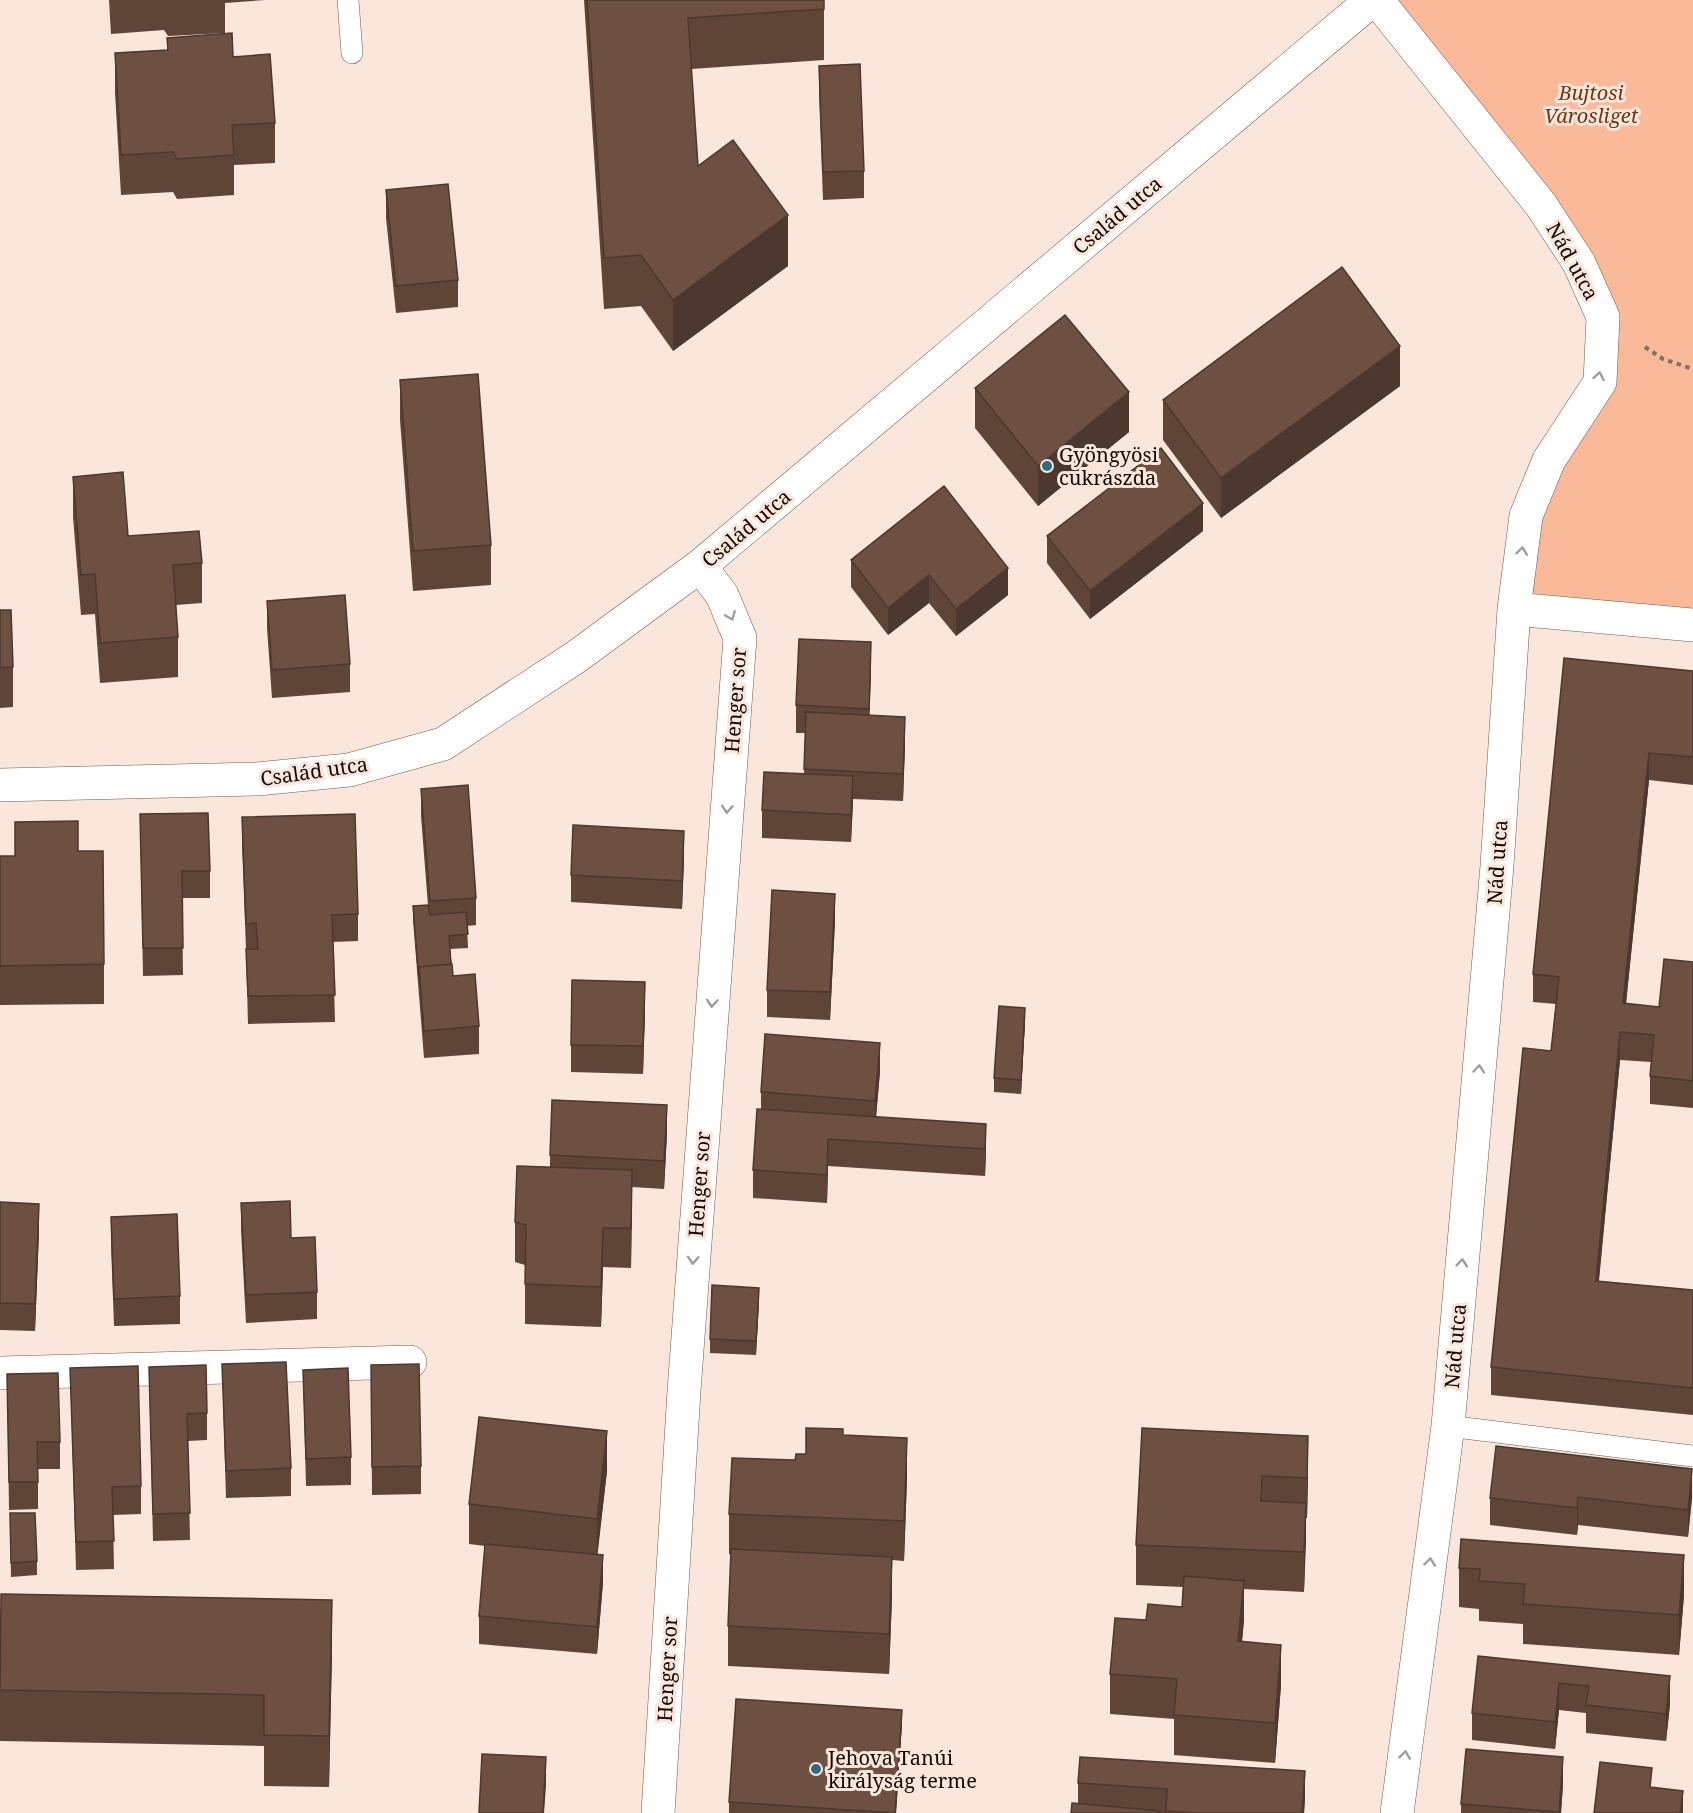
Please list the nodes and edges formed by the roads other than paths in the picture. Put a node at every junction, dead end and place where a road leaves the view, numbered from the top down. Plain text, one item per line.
1 (348, 0) edge
2 (1372, 0) edge
3 (1377, 0) edge
4 (352, 53) dead end
5 (700, 566) junction
6 (1514, 609) junction
7 (1693, 625) edge
8 (0, 784) edge
9 (410, 1362) edge
10 (0, 1373) edge
11 (1448, 1426) junction
12 (1693, 1456) edge
13 (658, 1813) edge
14 (1397, 1813) edge

1 - 4 lane
2 - 5 street, Család utca
6 -> 3 street, Nád utca
5 - 8 street, Család utca
5 -> 13 street, Henger sor
6 - 7 street
11 -> 6 street, Nád utca
9 - 10 street
11 - 12 lane
14 -> 11 street, Nád utca

